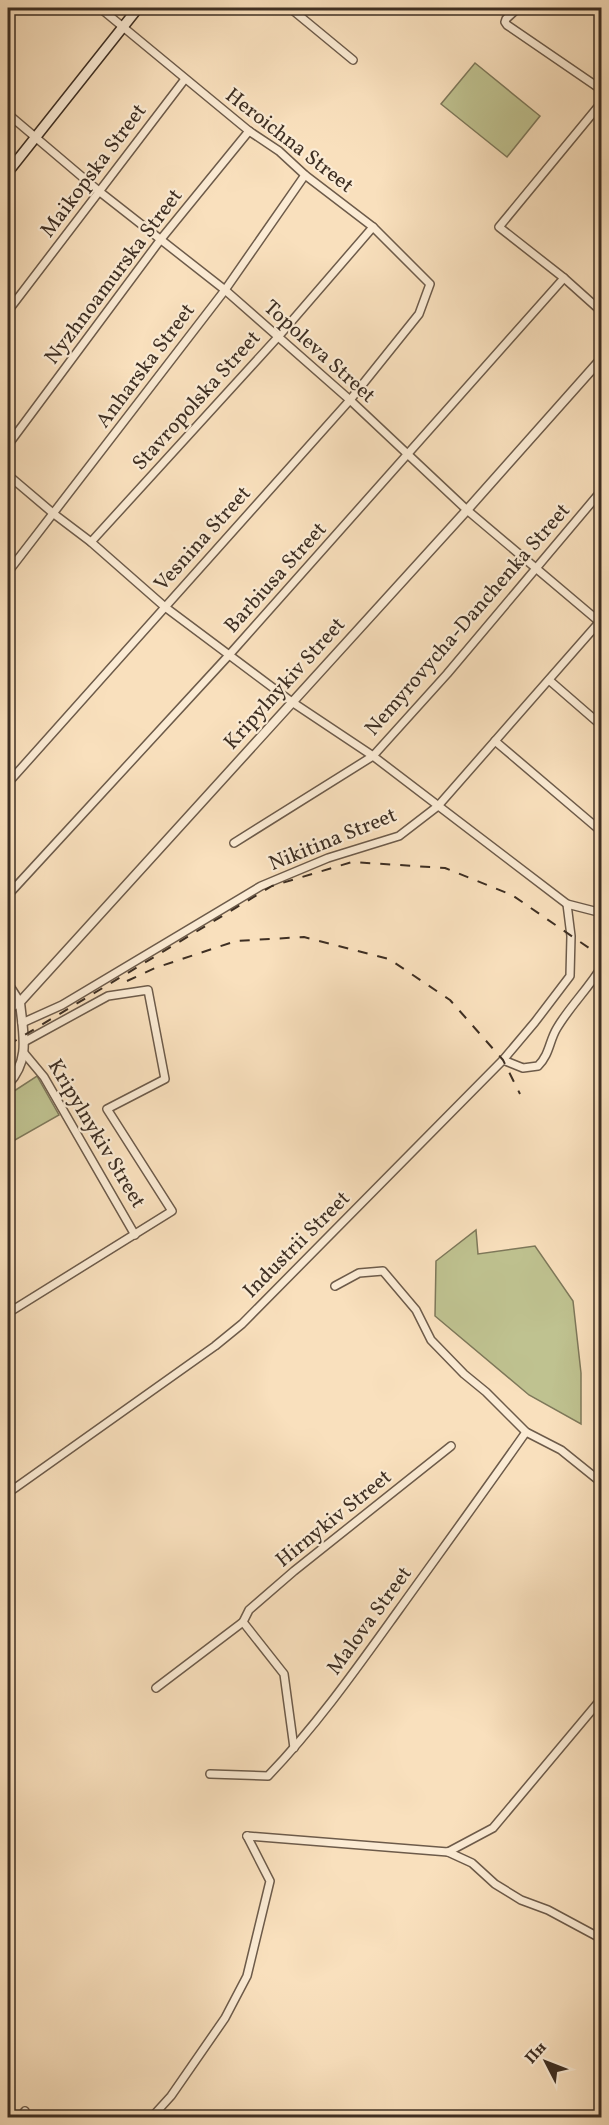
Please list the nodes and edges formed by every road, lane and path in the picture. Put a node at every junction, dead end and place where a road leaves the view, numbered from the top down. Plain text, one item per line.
1 (100, 8) edge
2 (138, 8) edge
3 (290, 8) edge
4 (518, 8) edge
5 (123, 26) junction
6 (353, 60) dead end
7 (185, 79) junction
8 (602, 90) edge
9 (602, 102) edge
10 (8, 114) edge
11 (249, 131) junction
12 (36, 136) junction
13 (8, 172) edge
14 (305, 175) junction
15 (100, 192) junction
16 (373, 227) junction
17 (161, 239) junction
18 (564, 278) junction
19 (225, 290) junction
20 (8, 311) edge
21 (602, 312) edge
22 (419, 314) joint
23 (278, 337) junction
24 (602, 358) edge
25 (350, 400) junction
26 (8, 445) edge
27 (408, 454) junction
28 (8, 475) edge
29 (602, 490) edge
30 (467, 510) junction
31 (54, 514) junction
32 (91, 542) junction
33 (535, 568) junction
34 (8, 572) edge
35 (165, 607) junction
36 (601, 621) edge
37 (230, 654) junction
38 (549, 680) junction
39 (292, 702) junction
40 (602, 726) edge
41 (495, 741) junction
42 (373, 756) junction
43 (8, 783) edge
44 (438, 806) junction
45 (602, 832) edge
46 (234, 843) dead end
47 (8, 895) edge
48 (567, 904) junction
49 (602, 913) edge
50 (602, 966) edge
51 (8, 982) edge
52 (20, 1002) junction
53 (8, 1010) edge
54 (22, 1023) junction
55 (24, 1042) junction
56 (24, 1053) junction
57 (503, 1060) junction
58 (8, 1084) edge
59 (135, 1235) junction
60 (335, 1286) dead end
61 (8, 1313) edge
62 (526, 1432) junction
63 (451, 1446) dead end
64 (602, 1483) edge
65 (8, 1493) edge
66 (243, 1622) junction
67 (156, 1688) dead end
68 (602, 1698) edge
69 (294, 1748) junction
70 (210, 1774) dead end
71 (448, 1852) junction
72 (602, 1939) edge
73 (25, 2111) dead end
74 (19, 2118) edge
75 (151, 2118) edge

1 - 5 street, Heroichna Street
2 - 5 main road
3 - 6 street
4 - 8 street
5 - 7 street, Heroichna Street
5 - 12 main road
7 - 11 street, Heroichna Street
7 - 15 street, Maikopska Street
9 - 18 street
10 - 12 street, Topoleva Street
11 - 14 street, Heroichna Street
11 - 17 street, Nyzhnoamurska Street
12 - 13 main road
12 - 15 street, Topoleva Street
14 - 16 street, Heroichna Street
14 - 19 street, Anharska Street
15 - 17 street, Topoleva Street
15 - 20 street, Maikopska Street
16 - 22 street, Heroichna Street
16 - 23 street, Stavropolska Street
17 - 19 street, Topoleva Street
17 - 26 street, Nyzhnoamurska Street
18 - 21 street
18 - 27 street, Barbiusa Street
19 - 23 street, Topoleva Street
19 - 31 street, Anharska Street
22 - 25 street, Vesnina Street
23 - 25 street, Topoleva Street
23 - 32 street, Stavropolska Street
24 - 30 street, Kripylnykiv Street
25 - 27 street, Topoleva Street
25 - 35 street, Vesnina Street
27 - 30 street, Topoleva Street
27 - 37 street, Barbiusa Street
28 - 31 street
29 - 33 street, Nemyrovycha-Danchenka Street
30 - 33 street, Topoleva Street
30 - 39 street, Kripylnykiv Street
31 - 32 street
31 - 34 street, Anharska Street
32 - 35 street
33 - 36 street, Topoleva Street
33 - 42 street, Nemyrovycha-Danchenka Street
35 - 37 street
35 - 43 street, Vesnina Street
36 - 38 street, Nikitina Street
37 - 39 street
37 - 47 street, Barbiusa Street
38 - 40 street
38 - 41 street, Nikitina Street
39 - 42 street
39 - 52 street, Kripylnykiv Street
41 - 44 street, Nikitina Street
41 - 45 street
42 - 44 street
42 - 46 street, Nemyrovycha-Danchenka Street
44 - 48 street
44 - 54 street, Nikitina Street
48 - 49 street
48 - 57 street, Industrii Street
50 - 57 street
51 - 52 street
52 - 53 street
52 - 54 street, Kripylnykiv Street
54 - 55 street, Kripylnykiv Street
55 - 56 street, Kripylnykiv Street
55 - 59 street, Kripylnykiv Street
56 - 58 street, Kripylnykiv Street
56 - 59 street, Kripylnykiv Street
57 - 65 street, Industrii Street
59 - 61 street
60 - 62 street
62 - 64 street
62 - 69 street, Malova Street
63 - 66 street, Hirnykiv Street
66 - 67 street, Hirnykiv Street
66 - 69 street
68 - 71 street
69 - 70 street, Malova Street
71 - 72 street
71 - 75 street
73 - 74 street

